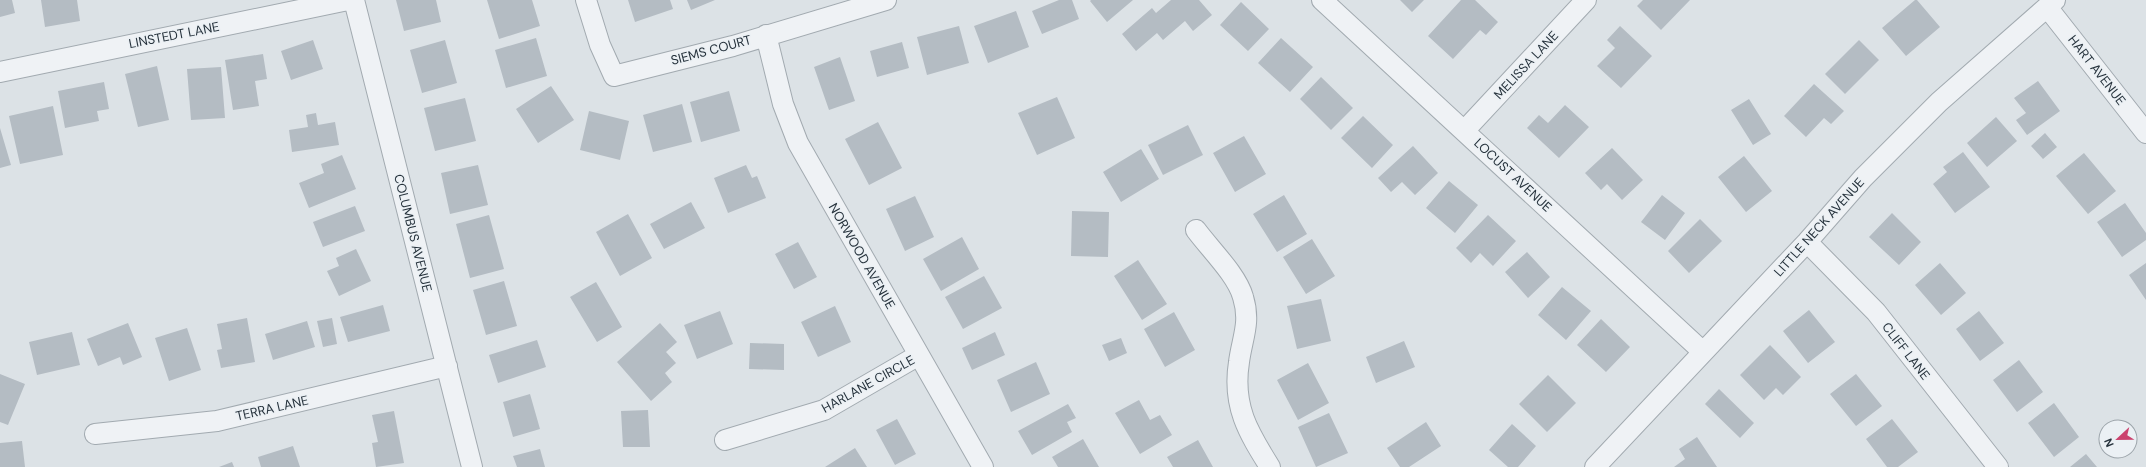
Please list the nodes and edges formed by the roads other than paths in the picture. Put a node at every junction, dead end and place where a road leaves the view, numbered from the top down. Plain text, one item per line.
1 (348, 0) edge
2 (354, 0) edge
3 (586, 0) edge
4 (886, 0) edge
5 (1322, 0) edge
6 (1586, 0) edge
7 (2051, 4) edge
8 (766, 35) junction
9 (0, 72) edge
10 (1465, 130) junction
11 (2146, 133) edge
12 (1196, 230) dead end
13 (1806, 242) junction
14 (1702, 351) junction
15 (919, 355) junction
16 (447, 366) junction
17 (95, 434) dead end
18 (725, 440) dead end
19 (472, 467) edge
20 (983, 467) edge
21 (1270, 467) edge
22 (1595, 467) edge
23 (1998, 467) edge

1 - 9 street, LINSTEDT LANE
2 - 16 street, COLUMBUS AVENUE
3 - 8 street, SIEMS COURT
4 - 8 street, SIEMS COURT
5 - 10 street, LOCUST AVENUE
6 - 10 street, MELISSA LANE
7 - 11 street, HART AVENUE
7 - 13 street, LITTLE NECK AVENUE
8 - 15 street, NORWOOD AVENUE
10 - 14 street, LOCUST AVENUE
12 - 21 street
13 - 14 street, LITTLE NECK AVENUE
13 - 23 street, CLIFF LANE
14 - 22 street, LITTLE NECK AVENUE
15 - 18 street, HARLANE CIRCLE
15 - 20 street, NORWOOD AVENUE
16 - 17 street, TERRA LANE
16 - 19 street, COLUMBUS AVENUE

